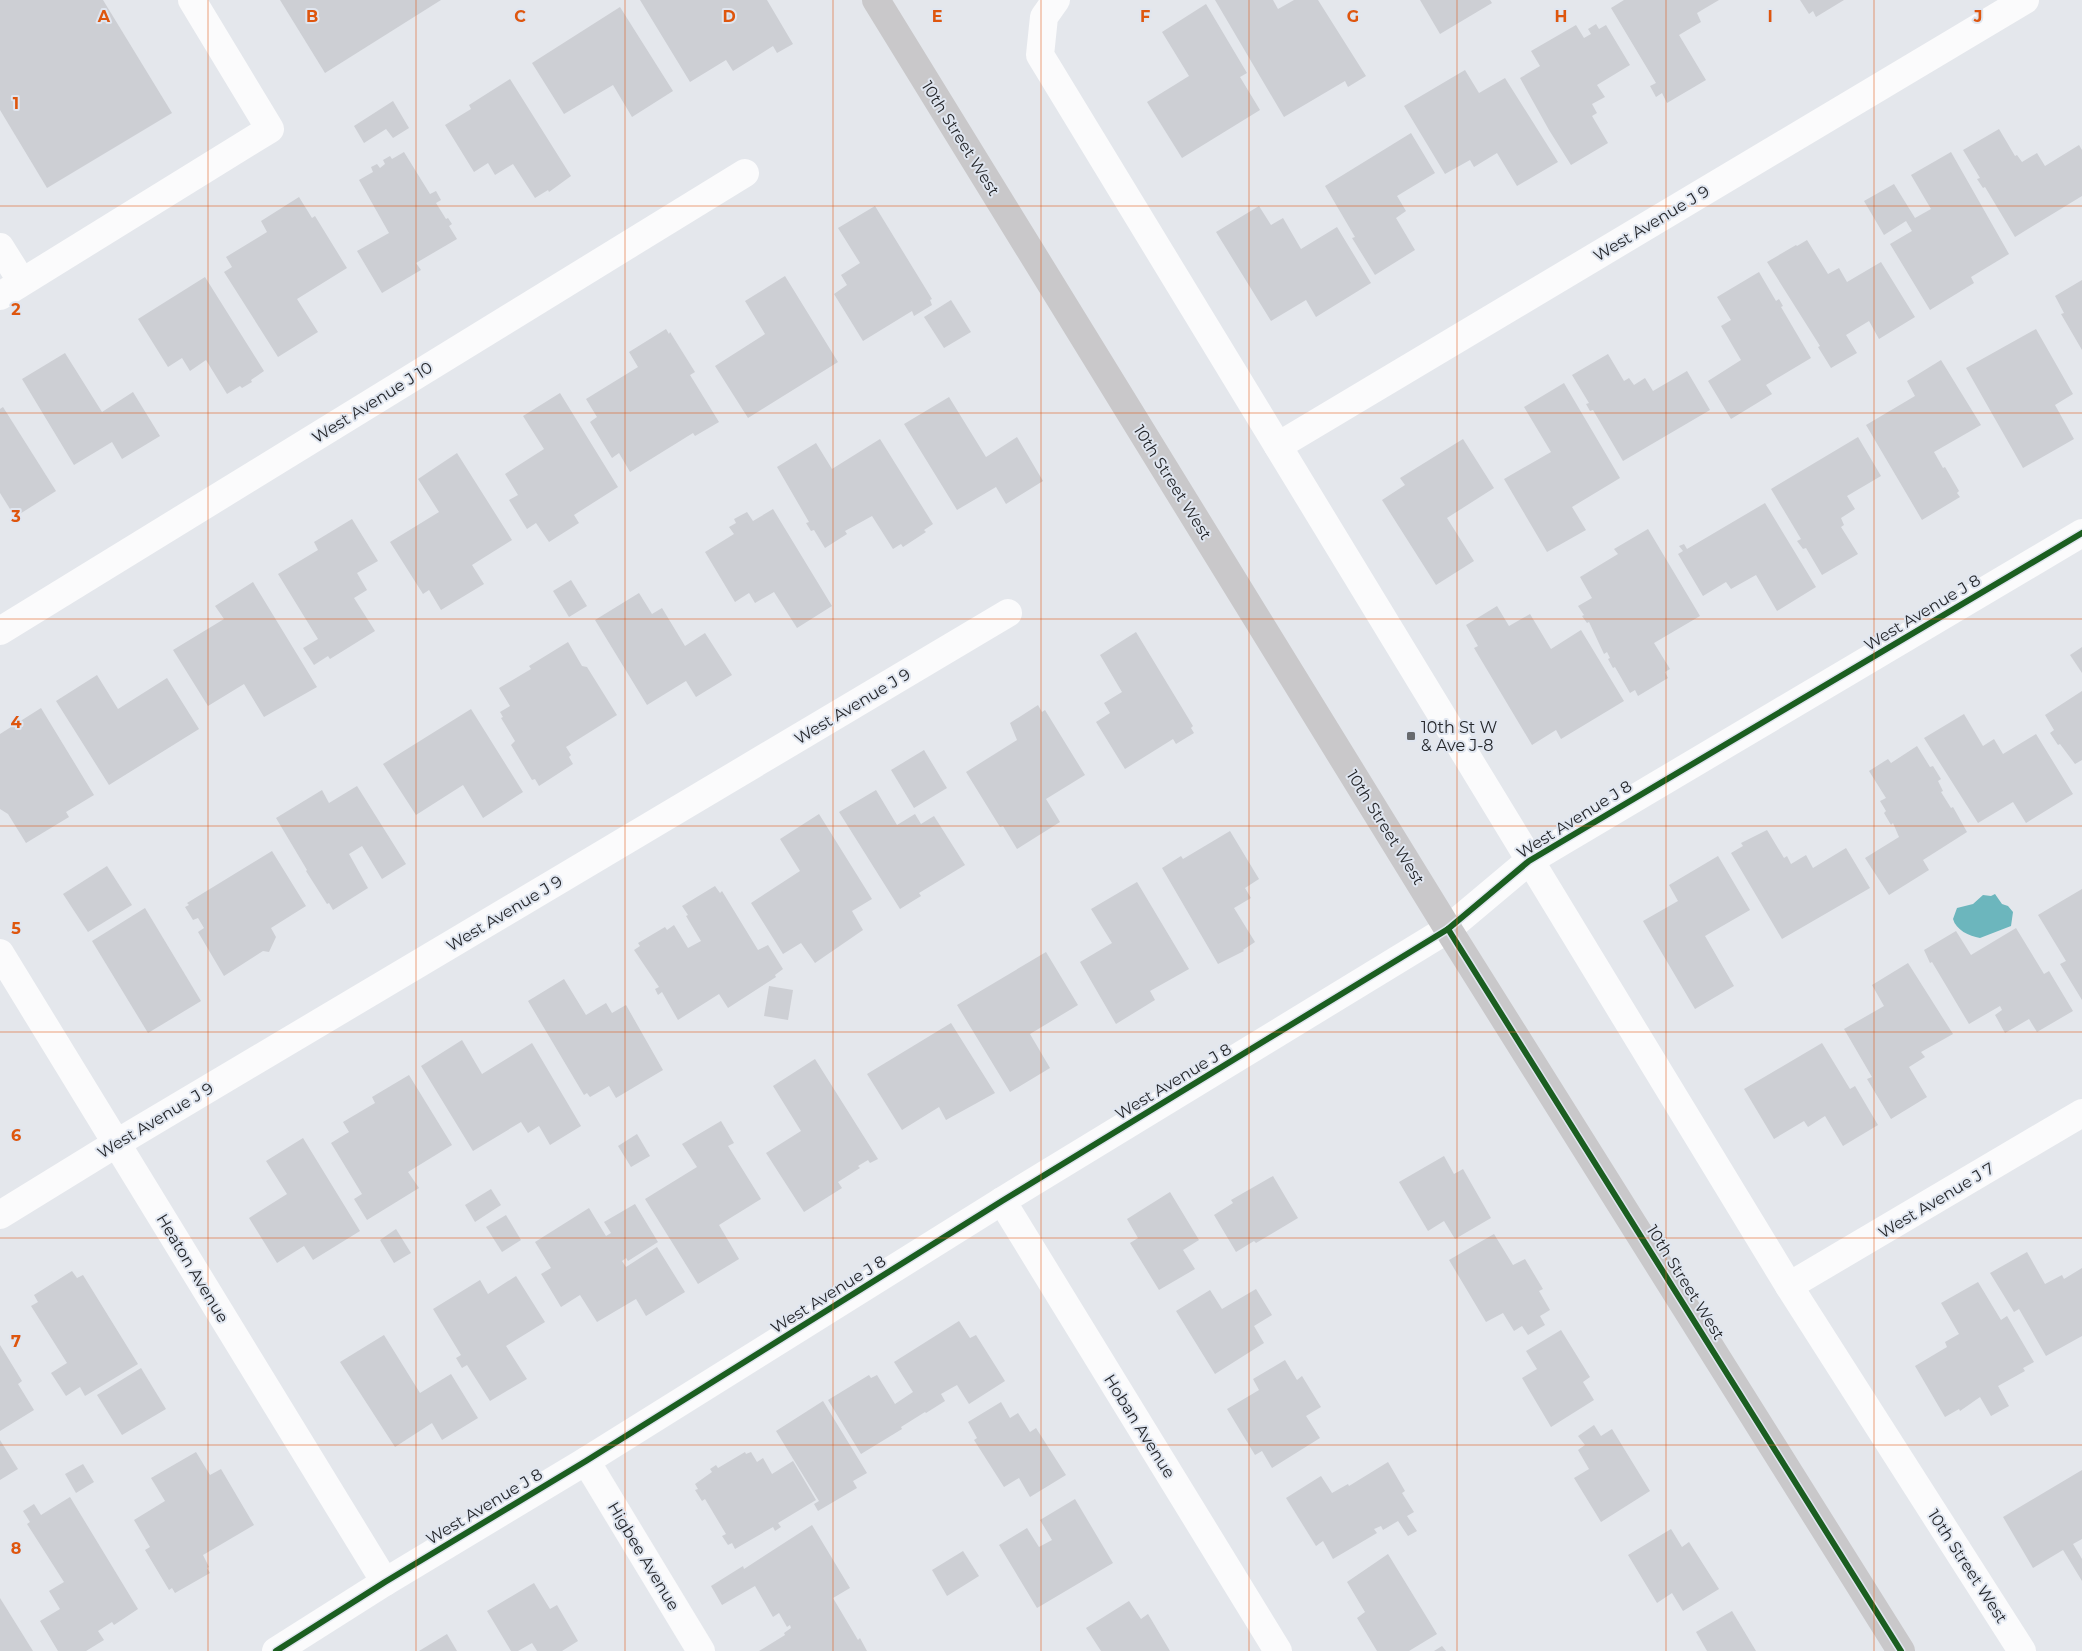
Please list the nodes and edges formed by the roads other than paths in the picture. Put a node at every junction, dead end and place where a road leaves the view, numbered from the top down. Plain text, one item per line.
1 (192, 0) edge
2 (876, 0) edge
3 (2025, 0) edge
4 (1050, 9) edge
5 (745, 173) dead end
6 (0, 247) edge
7 (11, 289) edge
8 (1278, 446) junction
9 (2082, 533) edge
10 (1008, 613) dead end
11 (0, 631) edge
12 (1529, 861) junction
13 (1448, 929) junction
14 (0, 954) edge
15 (2082, 1113) edge
16 (116, 1143) junction
17 (1002, 1202) junction
18 (0, 1214) edge
19 (1789, 1286) junction
20 (586, 1461) junction
21 (384, 1582) junction
22 (276, 1651) edge
23 (701, 1651) edge
24 (1278, 1651) edge
25 (1901, 1651) edge
26 (2022, 1651) edge

1 - 7 street
2 - 13 main road, 10th Street West
3 - 8 street, West Avenue J 9
4 - 8 street, 10th Street West
5 - 11 street, West Avenue J 10
6 - 7 street
8 - 12 street, 10th Street West
9 - 12 street, West Avenue J 8
10 - 16 street, West Avenue J 9
12 - 13 street, West Avenue J 8
12 - 19 street, 10th Street West
13 - 17 street, West Avenue J 8
13 - 25 main road, 10th Street West
14 - 16 street, Heaton Avenue
15 - 19 street, West Avenue J 7
16 - 18 street, West Avenue J 9
16 - 21 street, Heaton Avenue
17 - 20 street, West Avenue J 8
17 - 24 street, Hoban Avenue
19 - 26 street, 10th Street West
20 - 21 street, West Avenue J 8
20 - 23 street, Higbee Avenue
21 - 22 street, West Avenue J 8

